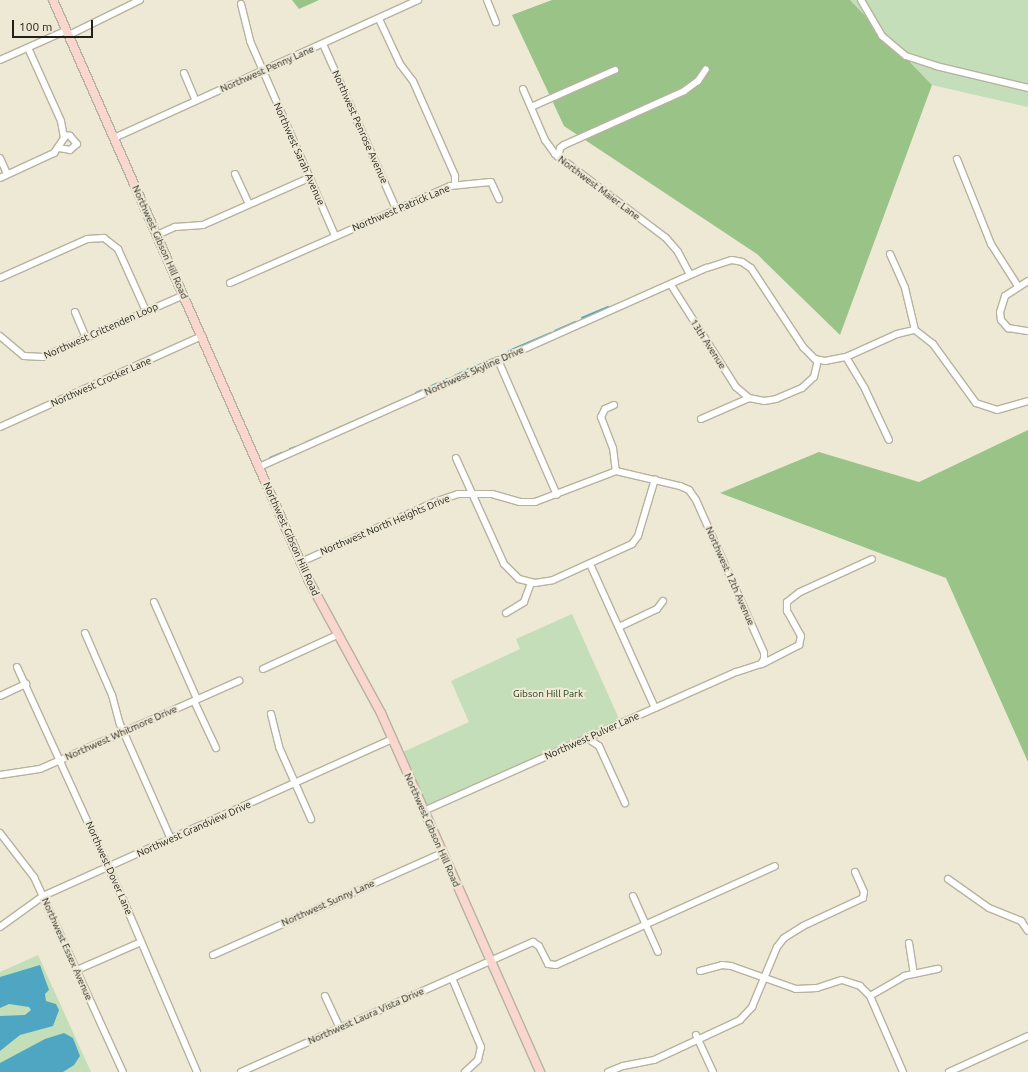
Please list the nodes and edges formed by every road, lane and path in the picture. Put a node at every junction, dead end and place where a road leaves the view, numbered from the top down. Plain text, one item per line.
1 (53, 0) edge
2 (140, 0) edge
3 (418, 0) edge
4 (487, 0) edge
5 (861, 0) edge
6 (241, 4) dead end
7 (379, 19) junction
8 (496, 22) dead end
9 (68, 33) junction
10 (323, 44) junction
11 (28, 48) junction
12 (0, 60) edge
13 (706, 69) dead end
14 (615, 70) dead end
15 (263, 71) junction
16 (184, 73) dead end
17 (1028, 88) edge
18 (523, 89) dead end
19 (196, 101) junction
20 (530, 107) junction
21 (64, 135) junction
22 (114, 138) junction
23 (59, 148) junction
24 (558, 157) junction
25 (0, 158) edge
26 (957, 159) dead end
27 (7, 174) junction
28 (235, 174) dead end
29 (0, 178) edge
30 (309, 178) junction
31 (455, 185) junction
32 (499, 199) dead end
33 (249, 204) junction
34 (396, 209) junction
35 (157, 235) junction
36 (336, 236) junction
37 (890, 254) dead end
38 (690, 276) junction
39 (0, 278) edge
40 (1028, 281) edge
41 (230, 283) dead end
42 (671, 284) junction
43 (1018, 286) junction
44 (184, 295) junction
45 (146, 311) junction
46 (75, 312) dead end
47 (915, 330) junction
48 (1028, 331) edge
49 (0, 336) edge
50 (202, 336) junction
51 (86, 338) junction
52 (846, 357) junction
53 (498, 360) junction
54 (818, 360) junction
55 (750, 398) junction
56 (1028, 401) edge
57 (614, 405) dead end
58 (701, 419) dead end
59 (0, 427) edge
60 (889, 440) dead end
61 (456, 458) dead end
62 (259, 467) junction
63 (616, 470) junction
64 (655, 479) junction
65 (472, 494) junction
66 (557, 495) junction
67 (872, 559) dead end
68 (300, 562) junction
69 (590, 564) junction
70 (531, 583) junction
71 (663, 601) dead end
72 (154, 602) dead end
73 (506, 613) dead end
74 (619, 627) junction
75 (85, 633) dead end
76 (337, 635) junction
77 (761, 664) junction
78 (17, 666) dead end
79 (263, 669) dead end
80 (239, 681) dead end
81 (26, 684) junction
82 (0, 696) edge
83 (196, 700) junction
84 (655, 708) junction
85 (271, 714) dead end
86 (124, 733) junction
87 (587, 738) junction
88 (392, 739) junction
89 (216, 748) dead end
90 (61, 760) junction
91 (0, 775) edge
92 (295, 783) junction
93 (625, 803) dead end
94 (424, 811) junction
95 (311, 819) dead end
96 (0, 833) edge
97 (171, 839) junction
98 (442, 852) junction
99 (775, 866) dead end
100 (108, 867) junction
101 (855, 872) dead end
102 (948, 879) dead end
103 (43, 896) junction
104 (633, 896) dead end
105 (646, 924) junction
106 (0, 927) edge
107 (1028, 931) edge
108 (141, 942) junction
109 (909, 942) dead end
110 (658, 952) dead end
111 (213, 955) dead end
112 (491, 961) junction
113 (938, 969) dead end
114 (77, 970) junction
115 (700, 971) dead end
116 (914, 974) junction
117 (452, 978) junction
118 (765, 978) junction
119 (326, 996) dead end
120 (870, 996) junction
121 (340, 1028) junction
122 (1028, 1036) edge
123 (698, 1038) junction
124 (123, 1072) edge
125 (197, 1072) edge
126 (241, 1072) edge
127 (465, 1072) edge
128 (540, 1072) edge
129 (608, 1072) edge
130 (713, 1072) edge
131 (903, 1072) edge
132 (949, 1072) edge

1 - 9 main road, Northwest Gibson Hill Road
2 - 9 street
3 - 7 street, Northwest Penny Lane
4 - 8 street
5 - 17 street
6 - 15 street, Northwest Sarah Avenue
7 - 10 street, Northwest Penny Lane
7 - 31 street
9 - 11 street
9 - 22 main road, Northwest Gibson Hill Road
10 - 15 street, Northwest Penny Lane
10 - 34 street, Northwest Penrose Avenue
11 - 12 street
11 - 21 street
13 - 24 street
14 - 20 street
15 - 19 street, Northwest Penny Lane
15 - 30 street, Northwest Sarah Avenue
16 - 19 street
18 - 20 street, Northwest Maier Lane
19 - 22 street, Northwest Penny Lane
20 - 24 street, Northwest Maier Lane
21 - 23 street
21 - 23 street
22 - 35 main road, Northwest Gibson Hill Road
23 - 27 street
24 - 38 street, Northwest Maier Lane
25 - 27 street
26 - 43 street
27 - 29 street
28 - 33 street
30 - 33 street
30 - 36 street, Northwest Sarah Avenue
31 - 32 street, Northwest Patrick Lane
31 - 34 street, Northwest Patrick Lane
33 - 35 street
34 - 36 street, Northwest Patrick Lane
35 - 44 main road, Northwest Gibson Hill Road
36 - 41 street, Northwest Patrick Lane
37 - 47 street
38 - 42 street, Northwest Skyline Drive
38 - 54 street, Northwest Skyline Drive
39 - 45 street
40 - 43 street
42 - 53 street, Northwest Skyline Drive
42 - 55 street, 13th Avenue
43 - 48 street
44 - 45 street, Northwest Crittenden Loop
44 - 50 main road, Northwest Gibson Hill Road
45 - 51 street, Northwest Crittenden Loop
46 - 51 street
47 - 52 street
47 - 56 street
49 - 51 street, Northwest Crittenden Loop
50 - 59 street, Northwest Crocker Lane
50 - 62 main road, Northwest Gibson Hill Road
52 - 54 street
52 - 60 street
53 - 62 street, Northwest Skyline Drive
53 - 66 street
54 - 55 street
55 - 58 street
57 - 63 street
61 - 65 street
62 - 68 main road, Northwest Gibson Hill Road
63 - 64 street
63 - 66 street, Northwest North Heights Drive
64 - 69 street
64 - 77 street, Northwest 12th Avenue
65 - 66 street, Northwest North Heights Drive
65 - 68 street, Northwest North Heights Drive
65 - 70 street
67 - 77 street, Northwest Pulver Lane
68 - 76 main road, Northwest Gibson Hill Road
69 - 70 street
69 - 74 street
70 - 73 street
71 - 74 street
72 - 83 street
74 - 84 street
75 - 86 street
76 - 79 street
76 - 88 main road, Northwest Gibson Hill Road
77 - 84 street, Northwest Pulver Lane
78 - 81 street, Northwest Dover Lane
80 - 83 street, Northwest Whitmore Drive
81 - 82 street
81 - 90 street, Northwest Dover Lane
83 - 86 street, Northwest Whitmore Drive
83 - 89 street
84 - 87 street, Northwest Pulver Lane
85 - 92 street
86 - 90 street, Northwest Whitmore Drive
86 - 97 street
87 - 93 street
87 - 94 street, Northwest Pulver Lane
88 - 92 street, Northwest Grandview Drive
88 - 94 main road, Northwest Gibson Hill Road
90 - 91 street, Northwest Whitmore Drive
90 - 100 street, Northwest Dover Lane
92 - 95 street
92 - 97 street, Northwest Grandview Drive
94 - 98 main road, Northwest Gibson Hill Road
96 - 103 street, Northwest Essex Avenue
97 - 100 street, Northwest Grandview Drive
98 - 111 street, Northwest Sunny Lane
98 - 112 main road, Northwest Gibson Hill Road
99 - 105 street
100 - 103 street, Northwest Grandview Drive
100 - 108 street, Northwest Dover Lane
101 - 118 street
102 - 107 street
103 - 106 street, Northwest Grandview Drive
103 - 114 street, Northwest Essex Avenue
104 - 105 street
105 - 110 street
105 - 112 street, Northwest Laura Vista Drive
108 - 114 street
108 - 125 street, Northwest Dover Lane
109 - 116 street
112 - 117 street, Northwest Laura Vista Drive
112 - 128 main road, Northwest Gibson Hill Road
113 - 116 street
114 - 124 street, Northwest Essex Avenue
115 - 118 street
116 - 120 street
117 - 121 street, Northwest Laura Vista Drive
117 - 127 street
118 - 120 street
118 - 123 street
119 - 121 street
120 - 131 street
121 - 126 street, Northwest Laura Vista Drive
122 - 132 street
123 - 129 street
123 - 130 street

